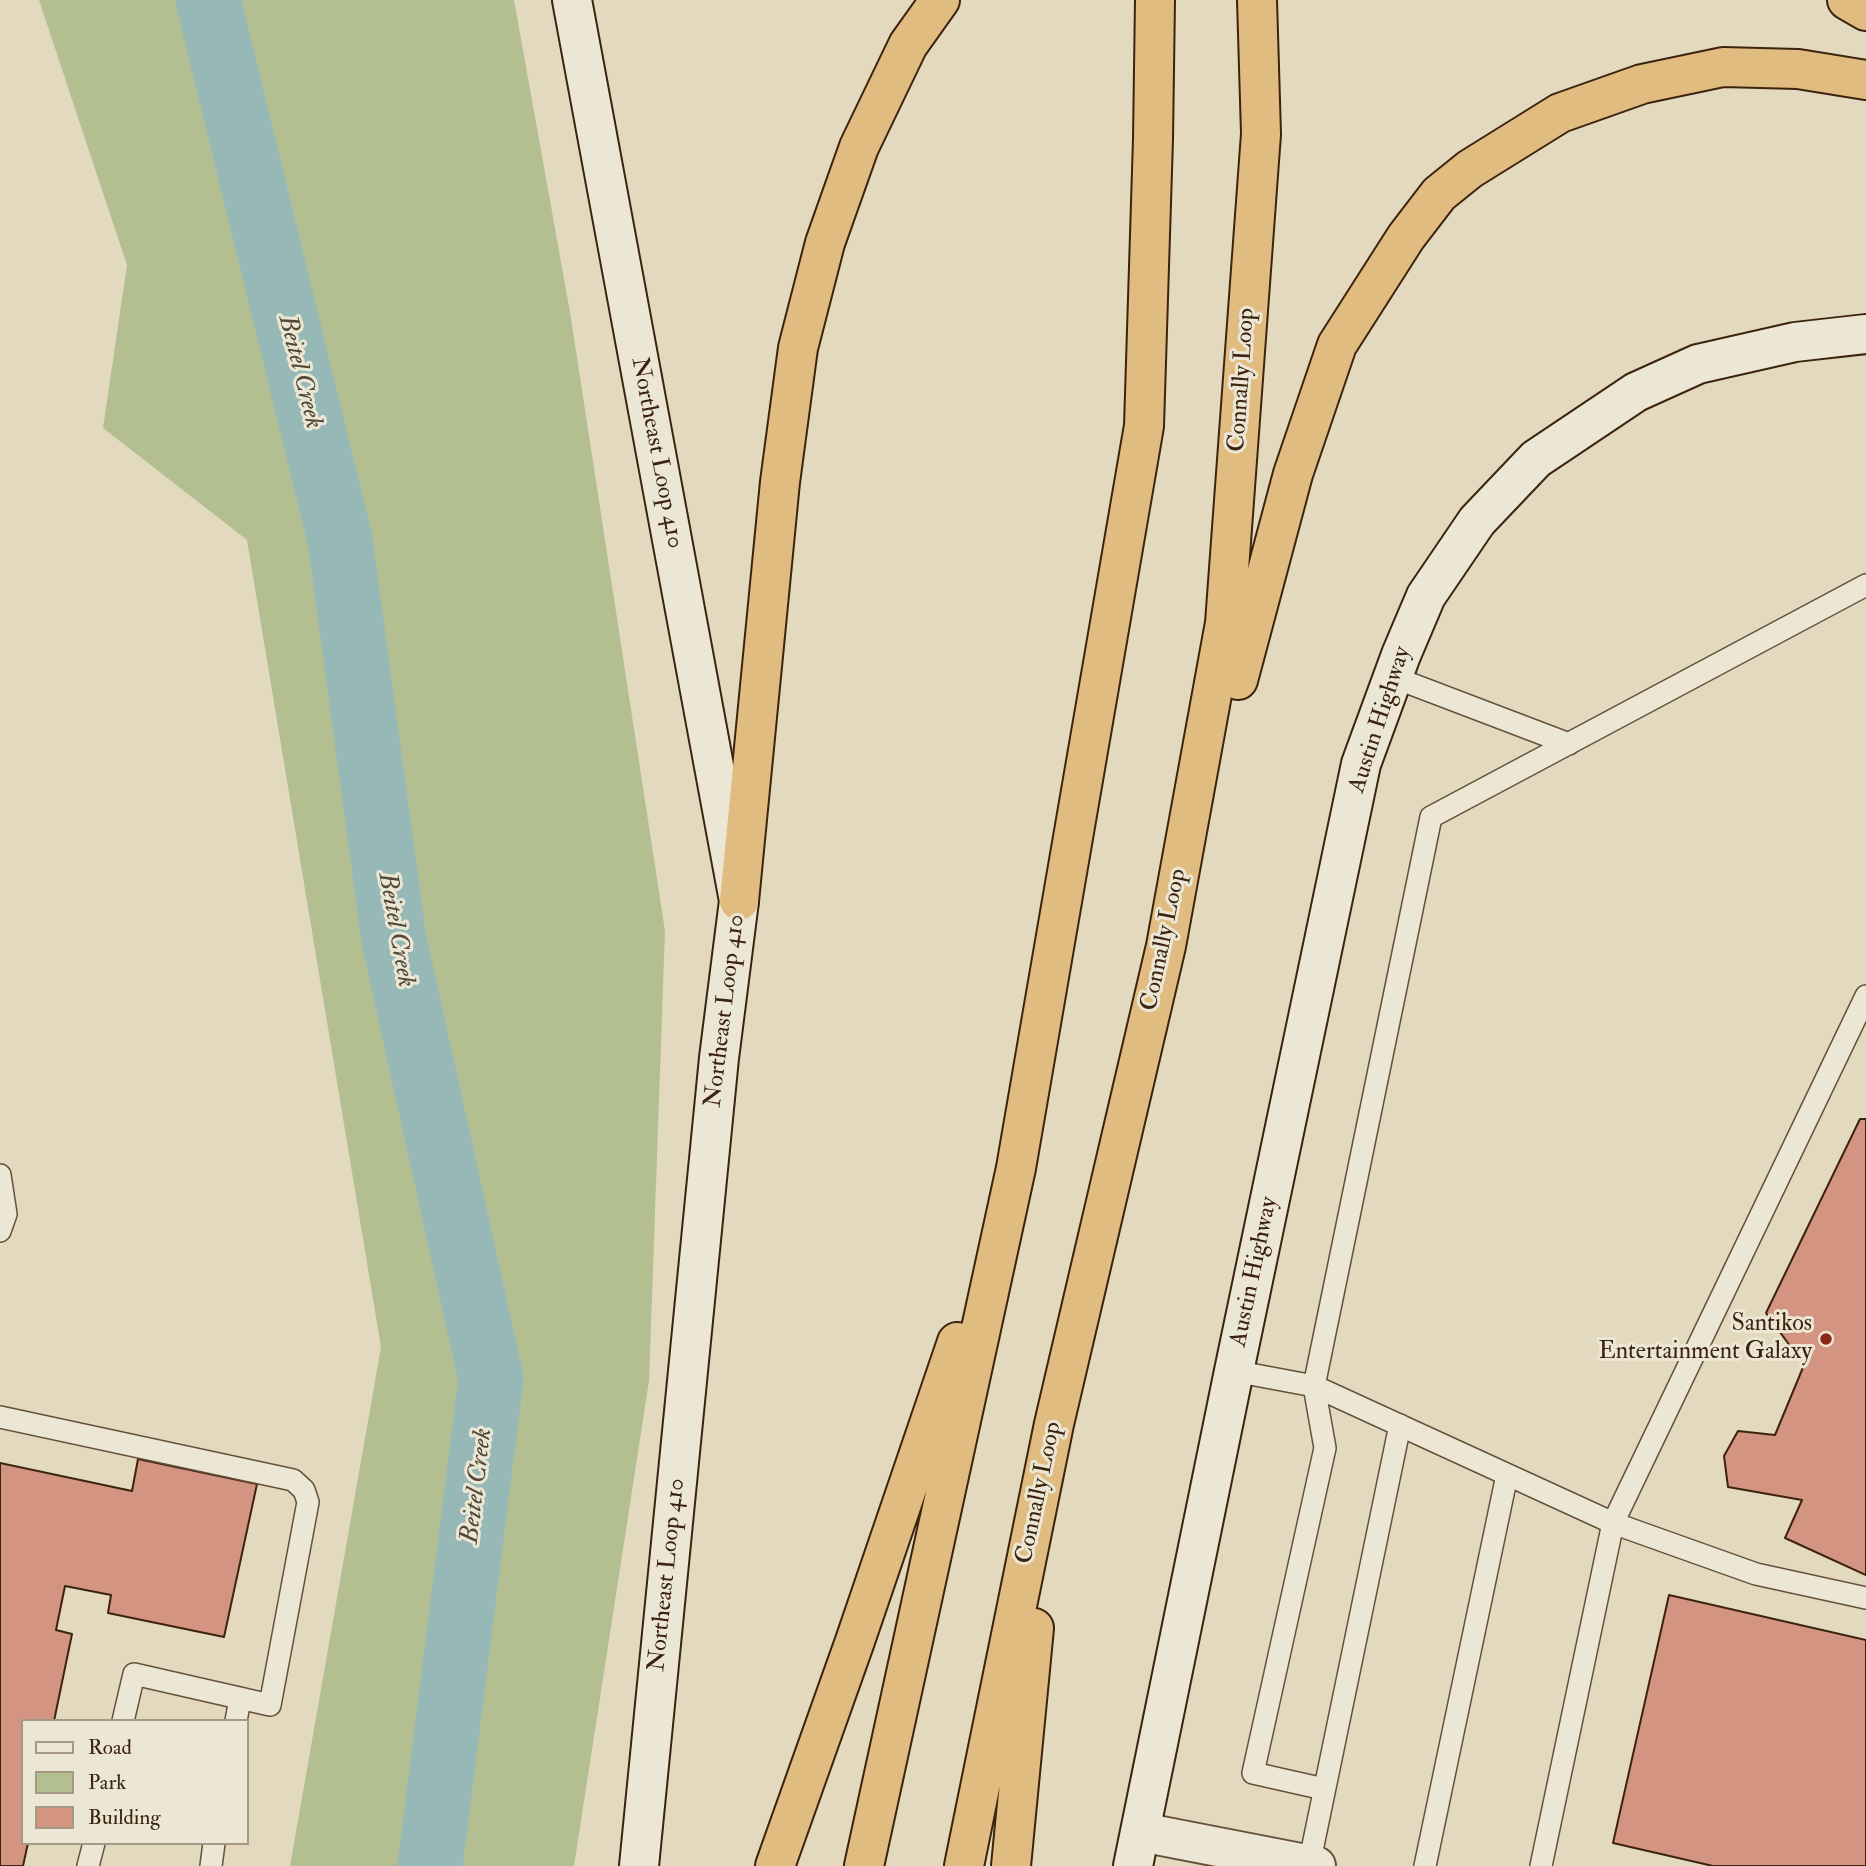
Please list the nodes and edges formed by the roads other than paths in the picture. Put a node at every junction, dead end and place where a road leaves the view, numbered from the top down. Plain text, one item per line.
1 (572, 0) edge
2 (940, 0) edge
3 (1155, 0) edge
4 (1257, 0) edge
5 (1847, 0) edge
6 (1866, 11) edge
7 (1866, 80) edge
8 (1866, 334) edge
9 (1866, 585) edge
10 (1393, 677) junction
11 (1569, 744) junction
12 (739, 901) junction
13 (1166, 946) junction
14 (1866, 996) edge
15 (1016, 1168) junction
16 (0, 1175) edge
17 (0, 1231) edge
18 (1234, 1371) junction
19 (1314, 1386) junction
20 (0, 1418) edge
21 (1054, 1424) junction
22 (1400, 1426) junction
23 (1507, 1475) junction
24 (1614, 1523) junction
25 (1866, 1598) edge
26 (240, 1699) junction
27 (123, 1719) edge
28 (236, 1719) edge
29 (1324, 1789) junction
30 (93, 1845) edge
31 (215, 1845) edge
32 (1137, 1849) edge
33 (1300, 1864) edge
34 (88, 1866) edge
35 (211, 1866) edge
36 (639, 1866) edge
37 (775, 1866) edge
38 (864, 1866) edge
39 (964, 1866) edge
40 (1011, 1866) edge
41 (1425, 1866) edge
42 (1541, 1866) edge

1 - 12 main road, Northeast Loop 410
2 - 12 highway
3 - 15 highway
4 - 13 highway, Connally Loop
5 - 6 highway
7 - 13 highway
8 - 10 main road, Austin Highway
9 - 11 lane
10 - 11 lane
10 - 18 main road, Austin Highway
11 - 19 lane
12 - 36 main road, Northeast Loop 410
13 - 21 highway, Connally Loop
14 - 24 lane
15 - 37 highway
15 - 38 highway
16 - 17 lane
18 - 19 lane
18 - 32 main road
19 - 22 lane
19 - 29 lane
20 - 26 lane
21 - 39 highway, Connally Loop
21 - 40 highway
22 - 23 lane
22 - 29 lane
23 - 24 lane
23 - 41 lane
24 - 25 lane
24 - 42 lane
26 - 27 lane
26 - 28 lane
29 - 33 lane
30 - 34 lane
31 - 35 lane
32 - 33 main road

